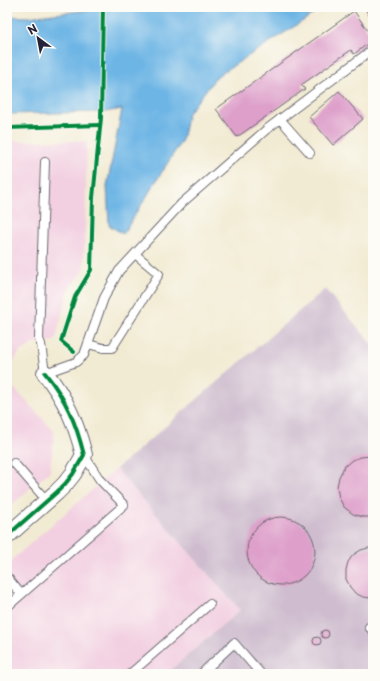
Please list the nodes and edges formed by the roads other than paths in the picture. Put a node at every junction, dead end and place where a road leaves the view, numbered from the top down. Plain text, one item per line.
1 (373, 8) edge
2 (373, 13) edge
3 (373, 49) edge
4 (280, 119) junction
5 (310, 153) dead end
6 (45, 162) dead end
7 (136, 254) junction
8 (88, 344) junction
9 (45, 373) junction
10 (84, 455) junction
11 (14, 463) dead end
12 (47, 501) junction
13 (7, 536) edge
14 (7, 578) edge
15 (21, 594) junction
16 (210, 604) dead end
17 (7, 606) edge
18 (130, 674) edge
19 (201, 674) edge
20 (261, 674) edge

1 - 2 lane
3 - 4 lane
4 - 5 lane
4 - 7 lane
6 - 9 lane
7 - 8 lane
7 - 8 lane
8 - 9 lane
9 - 10 street
10 - 12 street
10 - 15 lane
11 - 12 lane
12 - 13 street
14 - 15 lane
15 - 17 lane
16 - 18 lane
19 - 20 lane

